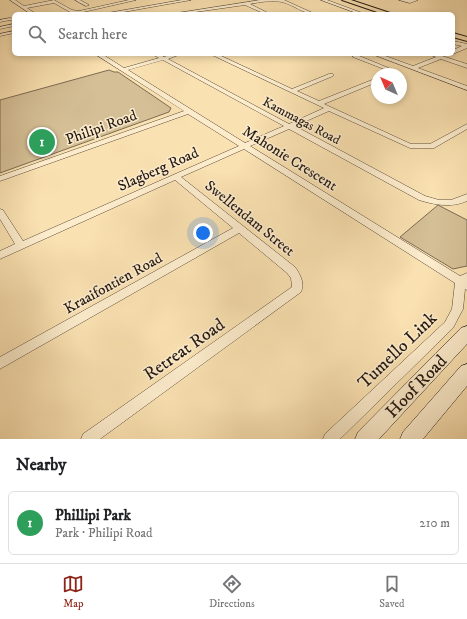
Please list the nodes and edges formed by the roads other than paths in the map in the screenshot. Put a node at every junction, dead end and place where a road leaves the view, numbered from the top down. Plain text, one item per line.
1 (12, 0) edge
2 (77, 0) edge
3 (134, 0) edge
4 (189, 0) edge
5 (322, 0) edge
6 (338, 0) edge
7 (345, 0) edge
8 (401, 0) edge
9 (416, 0) edge
10 (53, 1) edge
11 (176, 1) edge
12 (106, 3) dead end
13 (245, 3) junction
14 (87, 5) dead end
15 (112, 5) junction
16 (24, 7) junction
17 (193, 10) junction
18 (353, 11) junction
19 (31, 12) edge
20 (115, 12) edge
21 (183, 12) edge
22 (264, 12) edge
23 (308, 12) edge
24 (350, 12) edge
25 (356, 12) edge
26 (375, 12) edge
27 (384, 12) edge
28 (12, 20) edge
29 (0, 21) edge
30 (12, 25) edge
31 (0, 28) edge
32 (12, 32) edge
33 (455, 34) edge
34 (0, 35) edge
35 (455, 35) edge
36 (467, 36) edge
37 (467, 40) edge
38 (455, 43) edge
39 (467, 46) edge
40 (455, 51) edge
41 (101, 56) edge
42 (159, 56) edge
43 (170, 56) edge
44 (217, 56) edge
45 (355, 56) dead end
46 (381, 56) edge
47 (437, 56) edge
48 (440, 57) junction
49 (163, 58) junction
50 (387, 58) junction
51 (375, 63) junction
52 (467, 66) edge
53 (386, 68) edge
54 (414, 68) junction
55 (123, 70) junction
56 (331, 75) dead end
57 (371, 82) edge
58 (467, 88) edge
59 (292, 91) junction
60 (318, 104) junction
61 (328, 109) junction
62 (190, 111) junction
63 (289, 126) junction
64 (467, 126) edge
65 (244, 146) junction
66 (176, 177) junction
67 (0, 179) edge
68 (467, 197) edge
69 (0, 212) edge
70 (240, 228) junction
71 (21, 246) junction
72 (0, 255) edge
73 (465, 281) edge
74 (298, 286) joint
75 (467, 333) edge
76 (0, 363) edge
77 (467, 372) edge
78 (88, 439) edge
79 (330, 439) edge
80 (365, 439) edge
81 (410, 439) edge

1 - 16 street
2 - 14 street
3 - 15 street
4 - 11 street
5 - 18 street
6 - 26 main road
7 - 27 main road
8 - 9 street
10 - 15 street
10 - 16 street
11 - 17 street
11 - 20 street
12 - 15 street
13 - 17 street
13 - 22 street
13 - 23 street
16 - 19 street
17 - 21 street
18 - 24 street
18 - 25 street
28 - 29 street
30 - 31 street
32 - 34 street
33 - 36 main road
35 - 37 main road
38 - 39 street
39 - 40 street
41 - 55 street, Mahonie Crescent
42 - 49 street, Kammagas Road
43 - 49 street
44 - 59 street
45 - 51 street
46 - 50 street
47 - 48 street
48 - 52 street
48 - 54 street
49 - 55 street
49 - 63 street, Kammagas Road
50 - 51 street
50 - 54 street
51 - 53 street
54 - 58 street
55 - 62 street, Mahonie Crescent
56 - 59 street
57 - 60 street
59 - 60 street
60 - 61 street
61 - 63 street, Slagberg Road
61 - 64 street
62 - 65 street, Mahonie Crescent
62 - 67 street, Philipi Road
63 - 65 street, Slagberg Road
63 - 68 street, Kammagas Road
65 - 66 street, Slagberg Road
65 - 73 street, Mahonie Crescent
66 - 70 street, Swellendam Street
66 - 71 street, Slagberg Road
69 - 71 street
70 - 74 street, Swellendam Street
70 - 76 street, Kraaifontien Road
71 - 72 street, Slagberg Road
73 - 79 street, Tumello Link
74 - 78 street, Retreat Road
75 - 80 main road, Hoof Road
77 - 81 main road, Hoof Road

